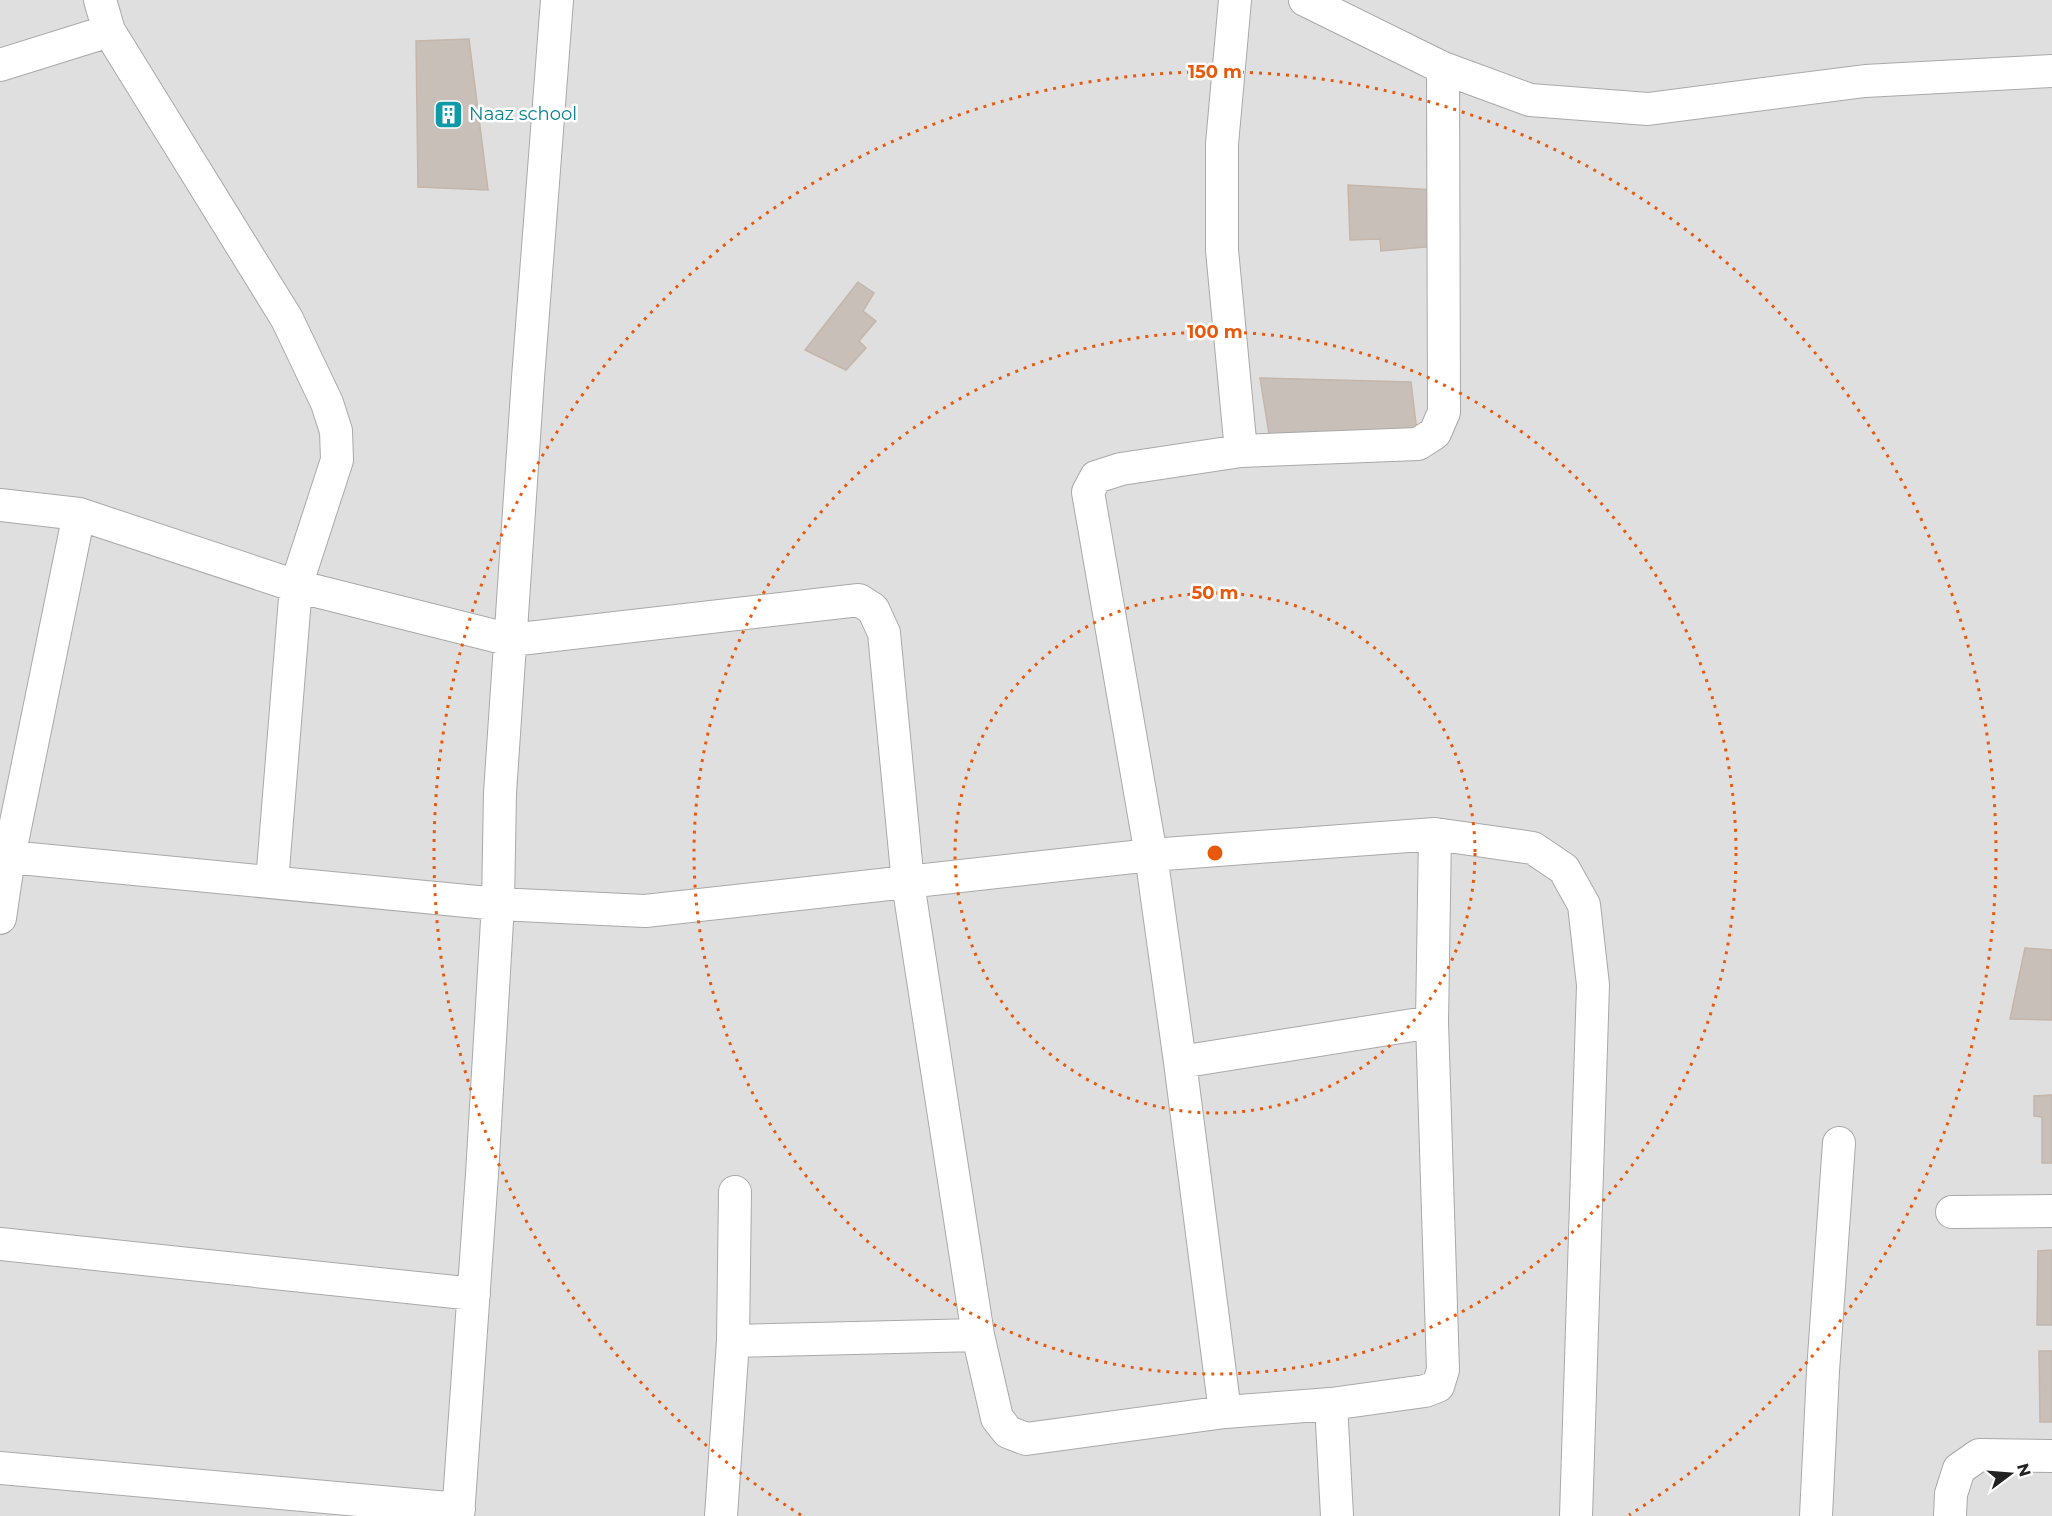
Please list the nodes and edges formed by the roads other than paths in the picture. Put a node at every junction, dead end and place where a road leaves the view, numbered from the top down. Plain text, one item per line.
1 (100, 0) edge
2 (557, 0) edge
3 (1235, 0) edge
4 (1305, 0) edge
5 (110, 31) junction
6 (0, 65) edge
7 (1443, 68) junction
8 (2052, 71) edge
9 (1241, 451) junction
10 (0, 505) edge
11 (79, 514) junction
12 (296, 586) junction
13 (511, 640) junction
14 (1435, 834) junction
15 (1151, 855) junction
16 (9, 857) junction
17 (272, 882) junction
18 (908, 883) junction
19 (498, 904) junction
20 (0, 918) edge
21 (1432, 1022) junction
22 (1180, 1062) junction
23 (1839, 1143) dead end
24 (735, 1192) dead end
25 (2052, 1211) edge
26 (1952, 1212) dead end
27 (0, 1244) edge
28 (474, 1294) junction
29 (978, 1335) junction
30 (733, 1341) junction
31 (1331, 1404) junction
32 (1225, 1412) junction
33 (2052, 1456) edge
34 (0, 1468) edge
35 (459, 1512) edge
36 (721, 1516) edge
37 (1337, 1516) edge
38 (1576, 1516) edge
39 (1816, 1516) edge
40 (1950, 1516) edge

1 - 5 street
2 - 13 street
3 - 9 street
4 - 7 street
5 - 6 street
5 - 12 street
7 - 8 street
7 - 9 street
9 - 15 street
10 - 11 street
11 - 12 street
11 - 16 street
12 - 13 street
12 - 17 street
13 - 18 street
13 - 19 street
14 - 15 street
14 - 21 street
14 - 38 street
15 - 18 street
15 - 22 street
16 - 17 street
16 - 20 street
17 - 19 street
18 - 19 street
18 - 29 street
19 - 28 street
21 - 22 street
21 - 31 street
22 - 32 street
23 - 39 street
24 - 30 street
25 - 26 street
27 - 28 street
28 - 35 street
29 - 30 street
29 - 32 street
30 - 36 street
31 - 32 street
31 - 37 street
33 - 40 street
34 - 35 street

